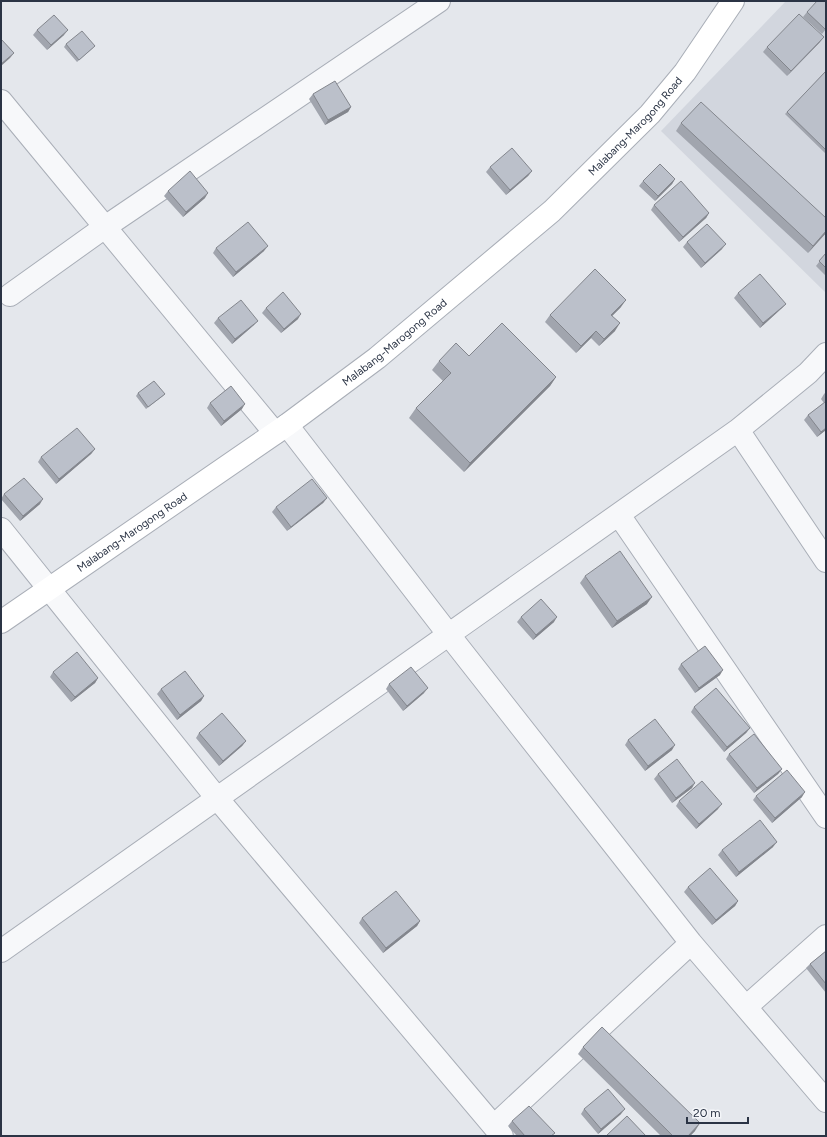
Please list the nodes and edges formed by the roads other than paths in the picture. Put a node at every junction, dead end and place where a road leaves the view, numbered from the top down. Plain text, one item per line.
1 (439, 1) edge
2 (733, 1) edge
3 (1, 101) edge
4 (105, 227) junction
5 (10, 295) dead end
6 (826, 354) edge
7 (281, 429) junction
8 (738, 430) junction
9 (619, 515) junction
10 (1, 529) edge
11 (826, 561) edge
12 (50, 590) junction
13 (1, 622) edge
14 (449, 635) junction
15 (216, 798) junction
16 (826, 817) edge
17 (826, 936) edge
18 (691, 943) junction
19 (1, 951) edge
20 (746, 1007) junction
21 (826, 1101) edge
22 (498, 1131) edge

1 - 4 street
2 - 7 main road, Malabang-Marogong Road
3 - 4 street
4 - 5 street
4 - 7 street
6 - 8 street
7 - 12 main road, Malabang-Marogong Road
7 - 14 street
8 - 9 street
8 - 11 street
9 - 14 street
9 - 16 street
10 - 12 street
12 - 13 main road, Malabang-Marogong Road
12 - 15 street
14 - 15 street
14 - 18 street
15 - 19 street
15 - 22 street
17 - 20 street
18 - 20 street
18 - 22 street
20 - 21 street

